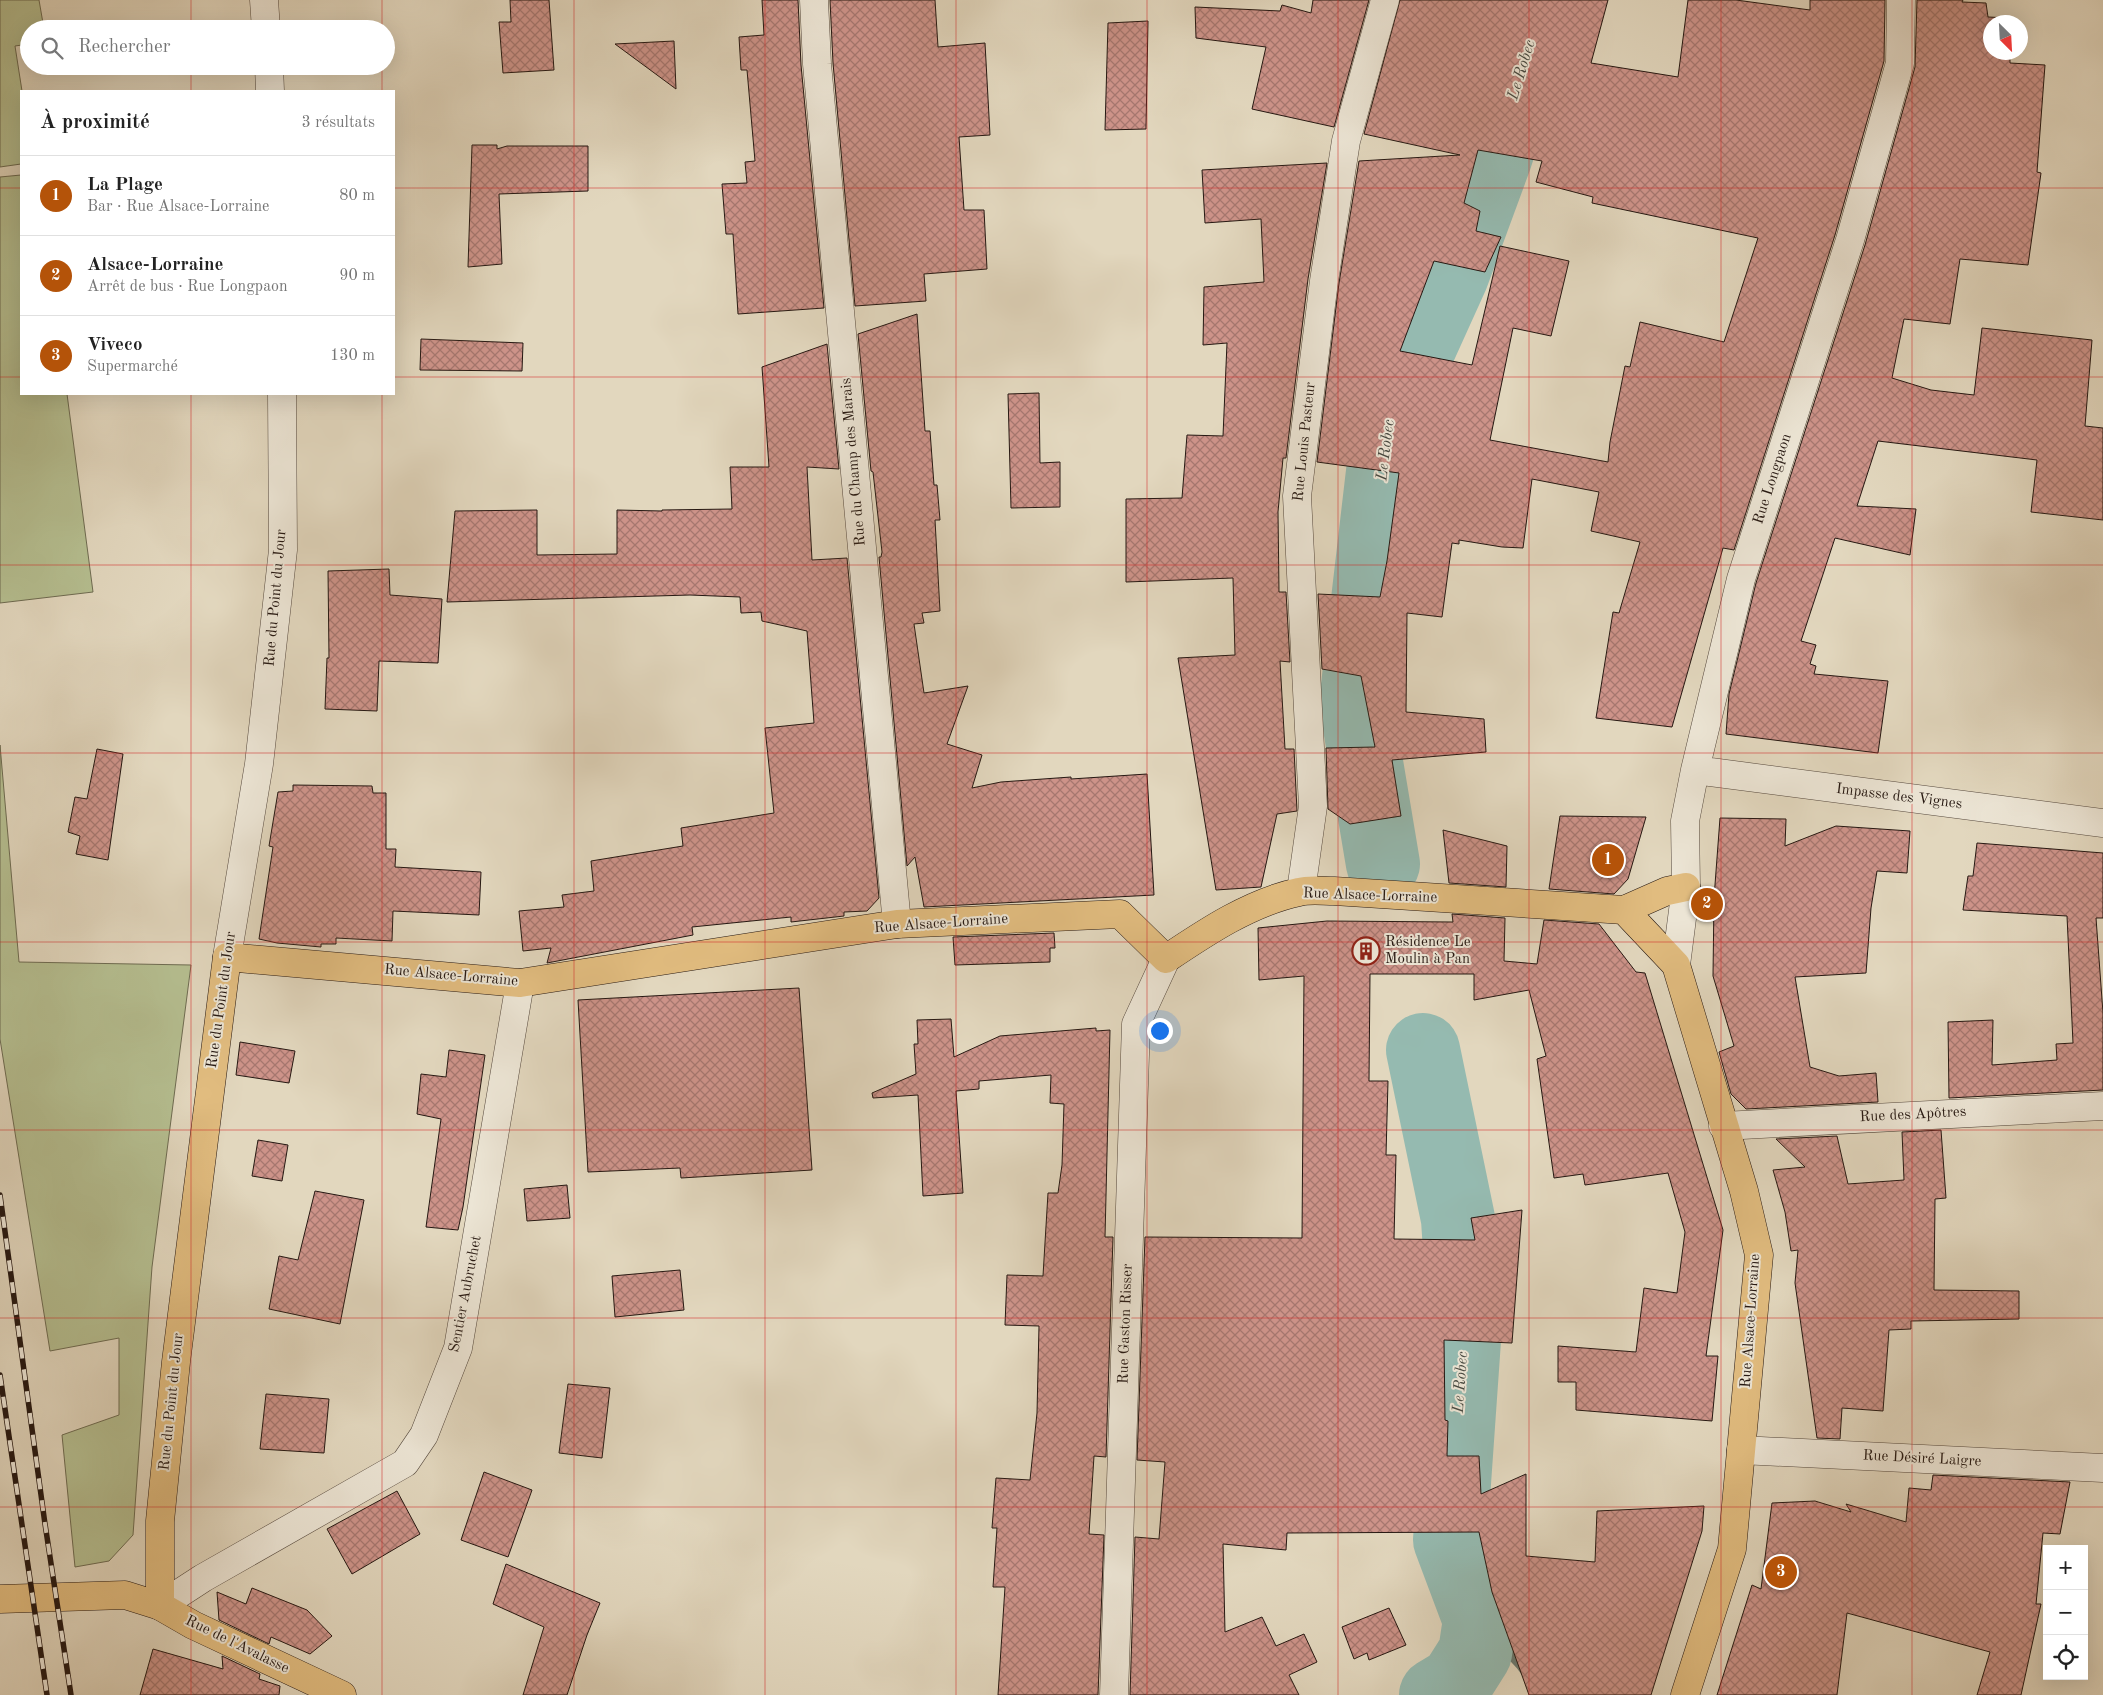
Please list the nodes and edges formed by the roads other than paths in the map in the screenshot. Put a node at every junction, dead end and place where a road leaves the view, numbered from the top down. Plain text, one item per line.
1 (264, 0) edge
2 (814, 0) edge
3 (1385, 0) edge
4 (1901, 0) edge
5 (265, 20) edge
6 (269, 75) edge
7 (270, 90) edge
8 (282, 395) edge
9 (1695, 770) junction
10 (2103, 824) edge
11 (1686, 887) junction
12 (1301, 891) junction
13 (1624, 910) junction
14 (897, 924) junction
15 (227, 957) junction
16 (1166, 959) junction
17 (1676, 965) junction
18 (520, 983) junction
19 (2103, 1106) edge
20 (1723, 1126) junction
21 (1741, 1450) junction
22 (2103, 1468) edge
23 (0, 1599) edge
24 (160, 1606) junction
25 (342, 1695) edge
26 (1114, 1695) edge
27 (1685, 1695) edge

1 - 5 street
2 - 14 street, Rue du Champ des Marais
3 - 12 street, Rue Louis Pasteur
4 - 9 street, Rue Longpaon
6 - 7 street
8 - 15 street, Rue du Point du Jour
9 - 10 street, Impasse des Vignes
9 - 11 street, Rue Longpaon
11 - 13 main road, Rue Alsace-Lorraine
11 - 17 street, Rue Longpaon
12 - 13 main road, Rue Alsace-Lorraine
12 - 16 main road, Rue Alsace-Lorraine
13 - 17 main road, Rue Alsace-Lorraine
14 - 16 main road, Rue Alsace-Lorraine
14 - 18 main road, Rue Alsace-Lorraine
15 - 18 main road, Rue Alsace-Lorraine
15 - 24 main road, Rue du Point du Jour
16 - 26 street, Rue Gaston Risser
17 - 20 main road, Rue Alsace-Lorraine
18 - 24 street, Sentier Aubruchet
19 - 20 street, Rue des Apôtres
20 - 21 main road, Rue Alsace-Lorraine
21 - 22 street, Rue Désiré Laigre
21 - 27 main road, Rue Alsace-Lorraine
23 - 24 main road, Rue de l'Avalasse
24 - 25 main road, Rue de l'Avalasse

